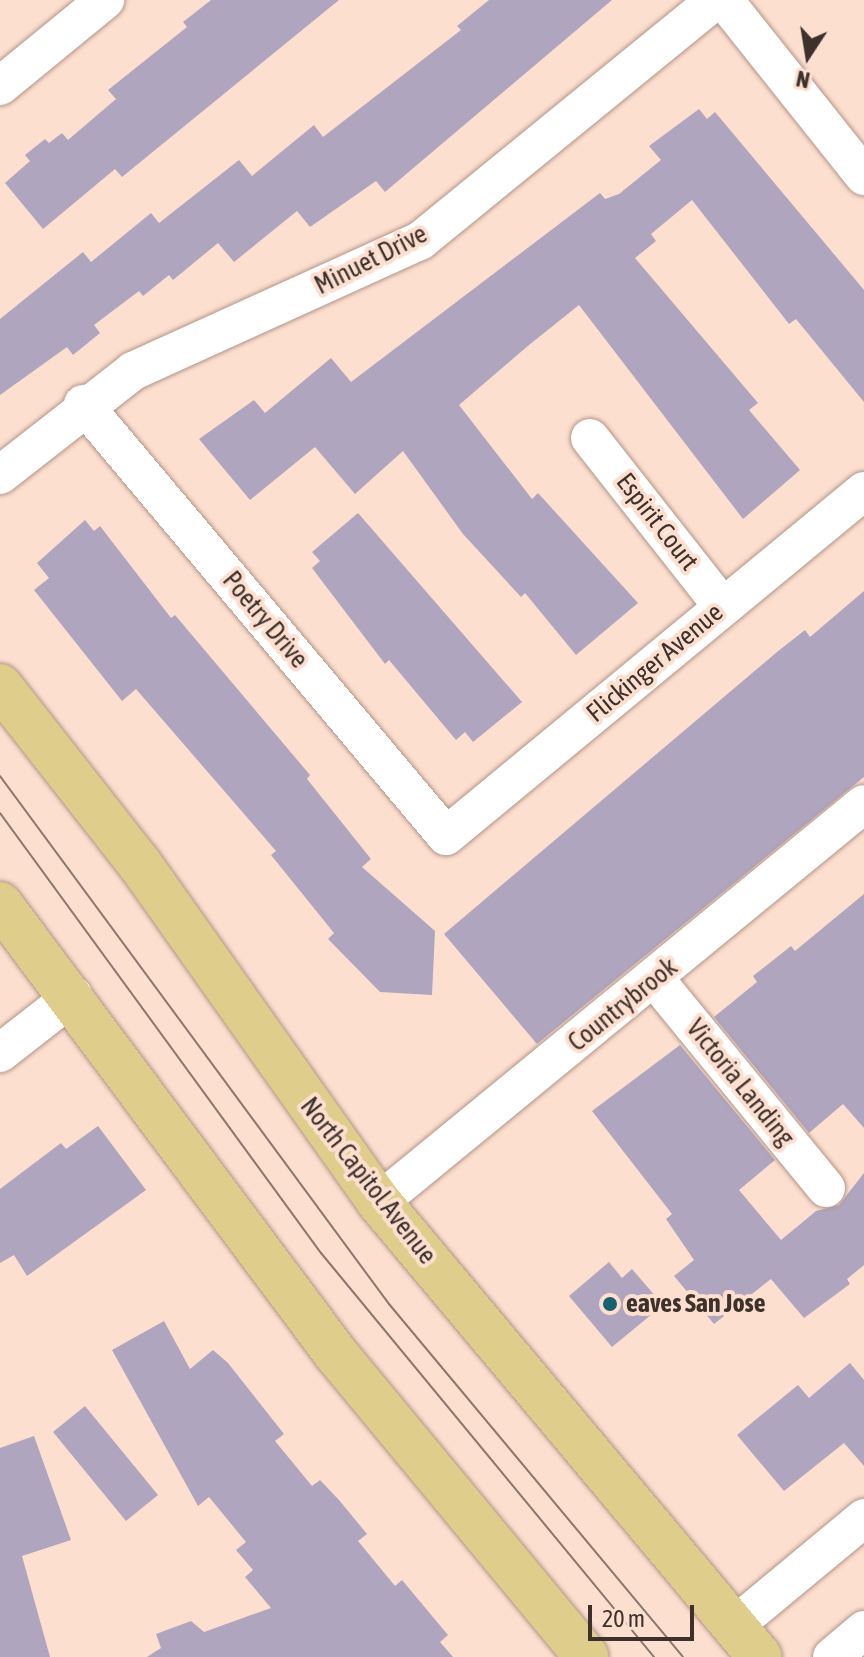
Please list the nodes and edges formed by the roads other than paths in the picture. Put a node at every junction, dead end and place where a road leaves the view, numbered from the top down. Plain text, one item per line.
1 (105, 0) edge
2 (715, 0) edge
3 (724, 0) edge
4 (0, 86) edge
5 (864, 176) edge
6 (83, 404) junction
7 (590, 438) dead end
8 (0, 475) edge
9 (864, 491) edge
10 (723, 607) junction
11 (0, 686) edge
12 (864, 804) edge
13 (446, 836) joint
14 (0, 904) edge
15 (655, 979) junction
16 (73, 996) junction
17 (0, 1053) edge
18 (826, 1188) dead end
19 (379, 1202) junction
20 (864, 1518) edge
21 (864, 1630) edge
22 (747, 1641) edge
23 (587, 1657) edge
24 (832, 1657) edge

1 - 4 street
2 - 6 street, Minuet Drive
3 - 5 street
6 - 8 street, Minuet Drive
6 - 13 street, Poetry Drive
7 - 10 street, Espirit Court
9 - 10 street, Flickinger Avenue
10 - 13 street, Flickinger Avenue
11 - 19 main road, North Capitol Avenue
12 - 15 street, Countrybrook
14 - 16 main road
15 - 18 street, Victoria Landing
15 - 19 street, Countrybrook
16 - 17 street
16 - 23 main road
19 - 22 main road, North Capitol Avenue
20 - 22 street
21 - 24 street

